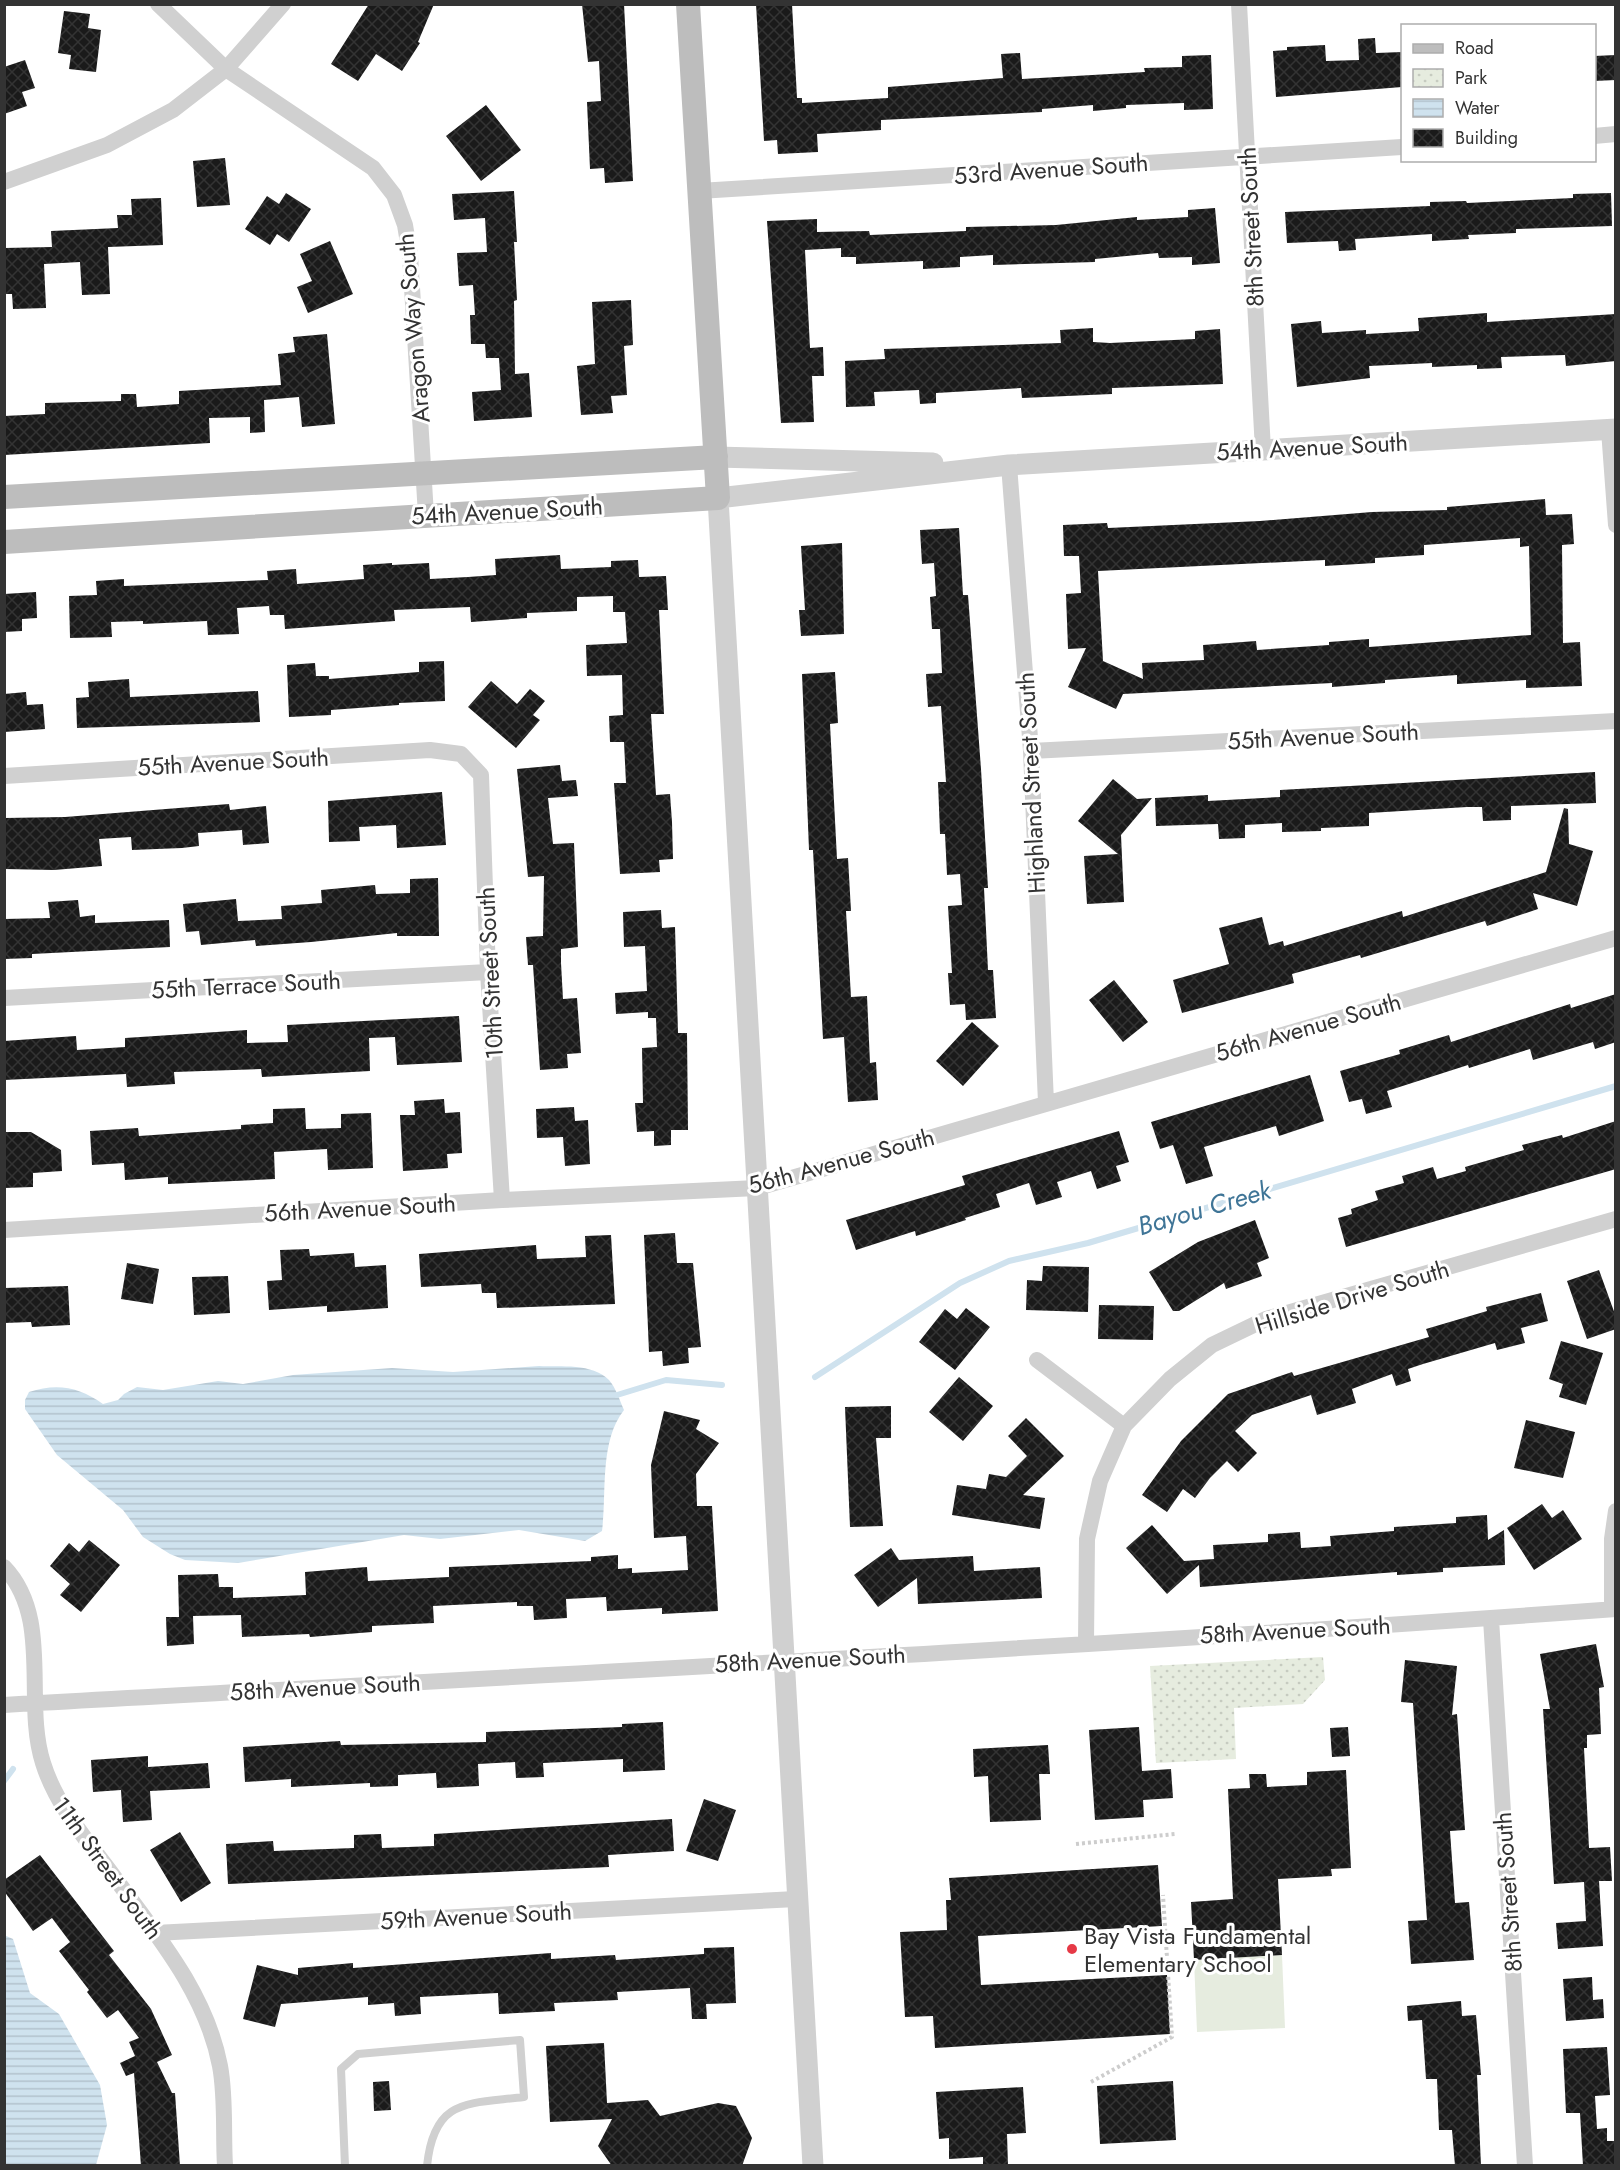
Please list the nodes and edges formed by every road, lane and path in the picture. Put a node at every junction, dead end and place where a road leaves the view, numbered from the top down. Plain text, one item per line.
1 (158, 4) edge
2 (283, 4) edge
3 (688, 4) edge
4 (1239, 4) edge
5 (226, 69) junction
6 (1616, 134) edge
7 (1596, 135) edge
8 (1401, 147) edge
9 (1248, 157) junction
10 (4, 182) edge
11 (699, 191) junction
12 (1612, 429) edge
13 (1263, 450) junction
14 (716, 457) junction
15 (1009, 465) junction
16 (424, 474) junction
17 (4, 497) edge
18 (718, 498) junction
19 (426, 515) junction
20 (1616, 525) edge
21 (4, 542) edge
22 (1616, 721) edge
23 (1031, 751) junction
24 (461, 754) joint
25 (4, 776) edge
26 (1616, 939) edge
27 (488, 972) junction
28 (4, 998) edge
29 (1046, 1103) junction
30 (757, 1188) junction
31 (502, 1200) junction
32 (1616, 1219) edge
33 (4, 1230) edge
34 (1036, 1360) dead end
35 (1124, 1426) junction
36 (1616, 1511) edge
37 (4, 1567) edge
38 (1614, 1609) edge
39 (1491, 1619) junction
40 (1086, 1643) junction
41 (783, 1661) junction
42 (34, 1703) junction
43 (4, 1705) edge
44 (1175, 1834) dead end
45 (1076, 1844) dead end
46 (1163, 1895) dead end
47 (796, 1899) junction
48 (155, 1933) junction
49 (1090, 2082) dead end
50 (225, 2166) edge
51 (345, 2166) edge
52 (427, 2166) edge
53 (813, 2166) edge
54 (1525, 2166) edge

1 - 5 street, Aragon Way South
2 - 5 street
3 - 11 main road
4 - 9 street, 8th Street South
5 - 10 street
5 - 16 street, Aragon Way South
6 - 7 street
8 - 9 street, 53rd Avenue South
9 - 11 street, 53rd Avenue South
9 - 13 street, 8th Street South
11 - 14 main road
12 - 13 street, 54th Avenue South
12 - 20 street
13 - 15 street, 54th Avenue South
14 - 15 street, 54th Avenue South
14 - 16 main road, 54th Avenue South
14 - 18 main road
15 - 18 street, 54th Avenue South
15 - 23 street, Highland Street South
16 - 17 main road, 54th Avenue South
16 - 19 street, Aragon Way South
18 - 19 main road, 54th Avenue South
18 - 30 street
19 - 21 main road, 54th Avenue South
22 - 23 street, 55th Avenue South
23 - 29 street, Highland Street South
24 - 25 street, 55th Avenue South
24 - 27 street, 10th Street South
26 - 29 street, 56th Avenue South
27 - 28 street, 55th Terrace South
27 - 31 street, 10th Street South
29 - 30 street, 56th Avenue South
30 - 31 street, 56th Avenue South
30 - 41 street
31 - 33 street, 56th Avenue South
32 - 35 street, Hillside Drive South
34 - 35 street
35 - 40 street, Hillside Drive South
36 - 38 street
37 - 42 street, 11th Street South
38 - 39 street, 58th Avenue South
39 - 40 street, 58th Avenue South
39 - 54 street, 8th Street South
40 - 41 street, 58th Avenue South
41 - 42 street, 58th Avenue South
41 - 47 street
42 - 43 street, 58th Avenue South
42 - 48 street, 11th Street South
44 - 45 path
46 - 49 path
47 - 48 street, 59th Avenue South
47 - 53 street
48 - 50 street, 11th Street South
51 - 52 lane

